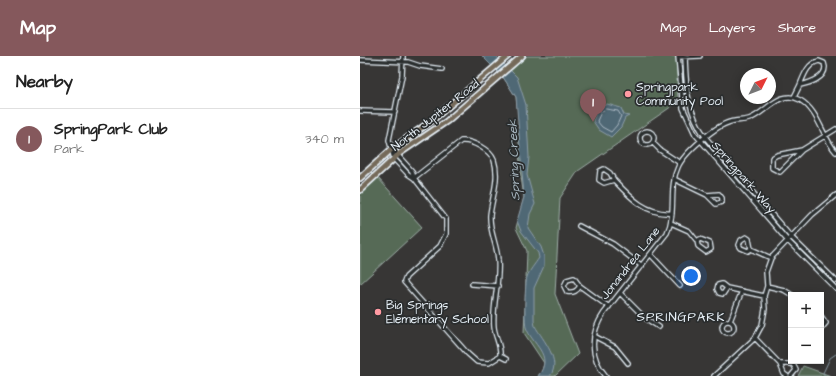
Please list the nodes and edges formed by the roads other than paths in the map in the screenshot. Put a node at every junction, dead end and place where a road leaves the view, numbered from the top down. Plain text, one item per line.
1 (403, 56) edge
2 (508, 56) edge
3 (685, 56) edge
4 (700, 56) edge
5 (520, 57) edge
6 (678, 57) edge
7 (360, 60) edge
8 (403, 62) junction
9 (442, 69) dead end
10 (800, 84) junction
11 (794, 97) junction
12 (360, 111) edge
13 (395, 112) junction
14 (836, 129) edge
15 (825, 135) junction
16 (706, 138) junction
17 (700, 142) junction
18 (652, 143) junction
19 (392, 149) junction
20 (802, 150) junction
21 (836, 152) edge
22 (396, 157) junction
23 (680, 162) junction
24 (360, 178) edge
25 (414, 178) junction
26 (674, 179) junction
27 (614, 180) junction
28 (360, 190) edge
29 (707, 195) dead end
30 (836, 195) edge
31 (672, 213) junction
32 (671, 223) junction
33 (579, 226) dead end
34 (791, 237) junction
35 (786, 240) junction
36 (697, 241) dead end
37 (751, 249) dead end
38 (651, 254) junction
39 (771, 258) junction
40 (642, 266) junction
41 (836, 281) edge
42 (472, 284) dead end
43 (498, 286) junction
44 (580, 286) junction
45 (680, 286) dead end
46 (767, 286) junction
47 (727, 288) dead end
48 (836, 289) edge
49 (742, 291) junction
50 (788, 292) edge
51 (620, 293) junction
52 (764, 296) junction
53 (609, 307) junction
54 (730, 321) dead end
55 (659, 327) dead end
56 (594, 336) junction
57 (755, 338) junction
58 (500, 356) junction
59 (506, 359) dead end
60 (628, 363) dead end
61 (780, 364) junction
62 (604, 375) edge
63 (714, 376) edge
64 (788, 376) edge
65 (791, 376) edge

1 - 8 street
2 - 19 main road, North Jupiter Road
3 - 4 street
3 - 6 street
3 - 16 street, Springpark Way
5 - 22 main road, North Jupiter Road
6 - 17 street, Springpark Way
7 - 8 street
8 - 9 street
8 - 13 street
10 - 10 street
10 - 11 street
11 - 15 street
11 - 16 street, Jonandrea Lane
12 - 13 street
13 - 19 street
14 - 15 street
15 - 20 street
15 - 21 street
16 - 17 street, Jonandrea Lane
16 - 34 street, Springpark Way
17 - 23 street, Jonandrea Lane
17 - 35 street, Springpark Way
18 - 18 street
18 - 23 street
19 - 22 street
19 - 24 main road, North Jupiter Road
20 - 20 street
22 - 25 street
22 - 28 main road, North Jupiter Road
23 - 26 street, Jonandrea Lane
25 - 43 street
25 - 58 street
26 - 29 street
26 - 31 street, Jonandrea Lane
27 - 27 street
27 - 31 street
30 - 34 street
31 - 32 street, Jonandrea Lane
32 - 36 street
32 - 38 street, Jonandrea Lane
33 - 40 street
34 - 35 street
34 - 41 street, Springpark Way
35 - 39 street
35 - 48 street, Springpark Way
37 - 39 street
38 - 40 street, Jonandrea Lane
38 - 45 street
39 - 46 street
40 - 51 street, Jonandrea Lane
42 - 43 street
43 - 58 street
44 - 44 street
44 - 53 street
46 - 50 street
46 - 52 street
47 - 49 street
49 - 52 street
49 - 54 street
51 - 53 street, Jonandrea Lane
51 - 55 street
52 - 57 street
53 - 56 street, Jonandrea Lane
56 - 60 street
56 - 62 street, Jonandrea Lane
57 - 61 street
57 - 63 street
58 - 59 street
61 - 64 street
61 - 65 street

